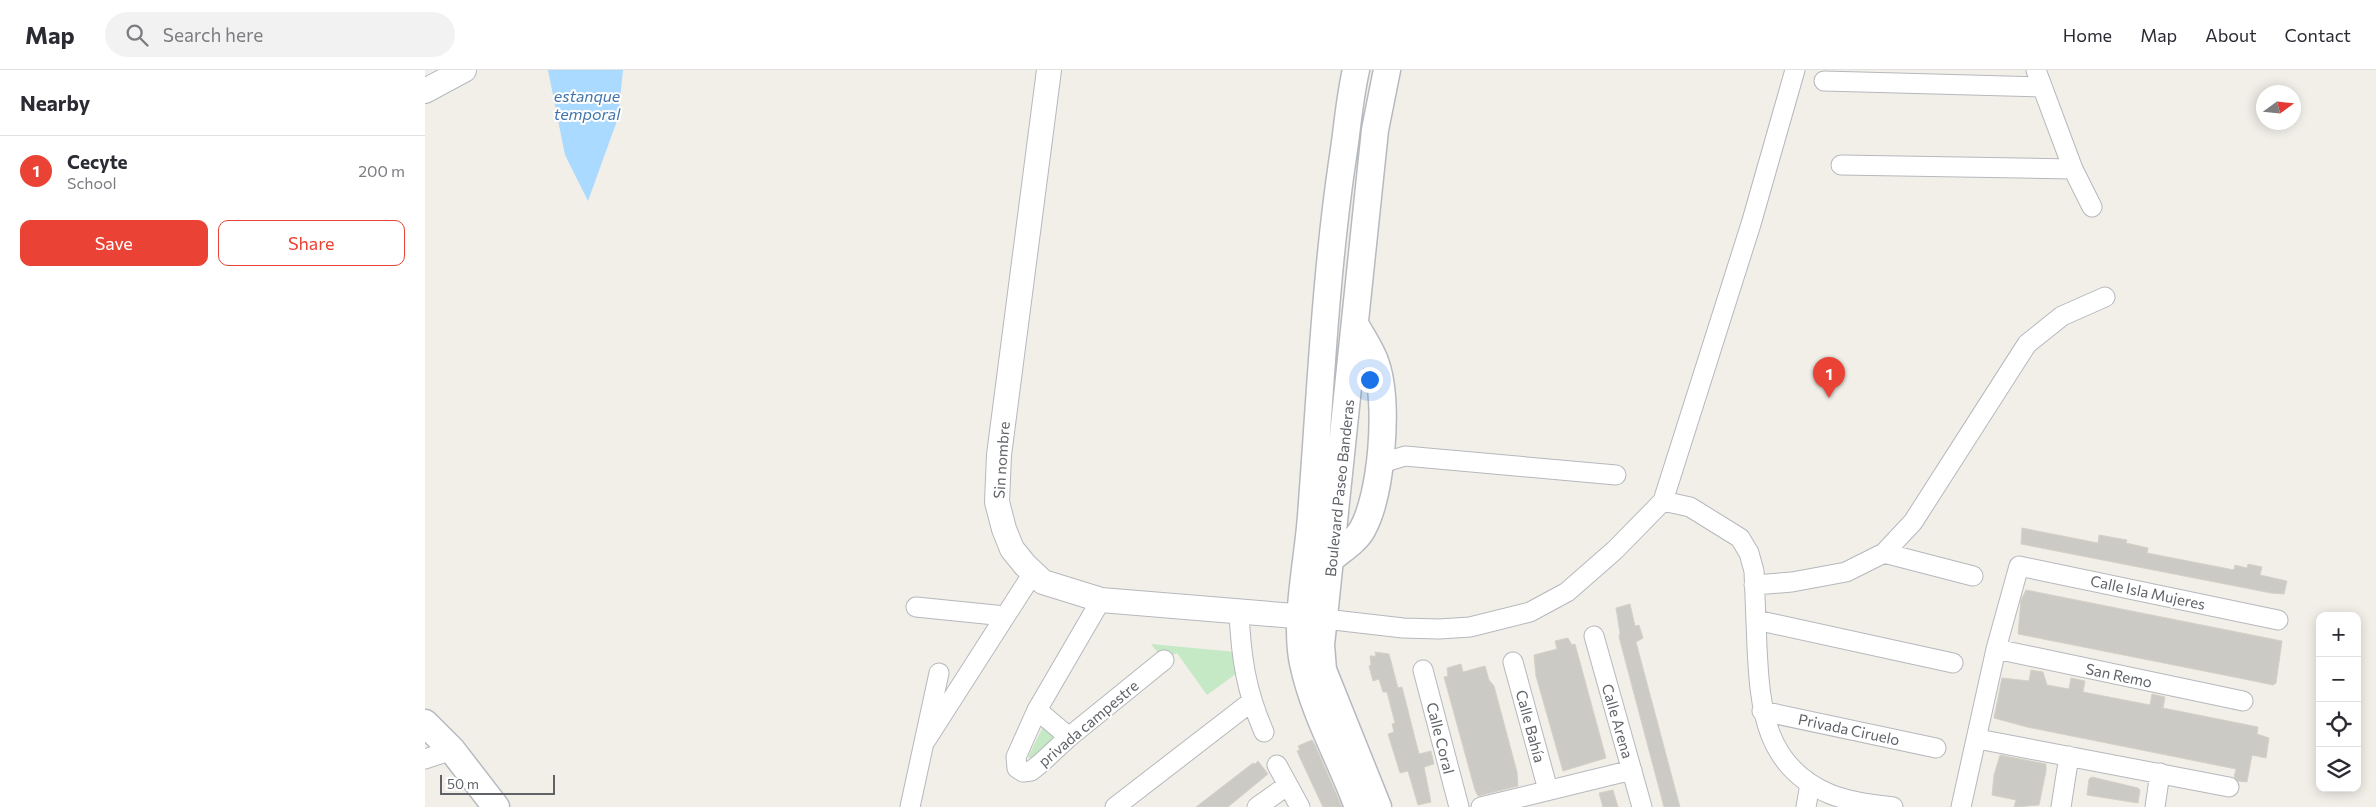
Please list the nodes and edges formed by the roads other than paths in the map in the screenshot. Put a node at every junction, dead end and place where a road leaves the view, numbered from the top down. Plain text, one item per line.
1 (465, 70) edge
2 (1049, 70) edge
3 (1356, 70) edge
4 (1387, 70) edge
5 (1795, 70) edge
6 (2039, 78) edge
7 (1824, 81) dead end
8 (425, 91) edge
9 (1841, 166) dead end
10 (2073, 169) junction
11 (2092, 207) dead end
12 (2105, 297) dead end
13 (1355, 324) junction
14 (1381, 438) junction
15 (1405, 456) junction
16 (1379, 464) junction
17 (1616, 475) dead end
18 (1663, 501) junction
19 (1884, 553) junction
20 (1331, 559) junction
21 (1033, 573) junction
22 (1973, 576) dead end
23 (1754, 585) junction
24 (1101, 600) junction
25 (916, 607) dead end
26 (1239, 612) junction
27 (1005, 616) junction
28 (1313, 618) junction
29 (1756, 620) junction
30 (2277, 620) dead end
31 (1594, 636) dead end
32 (1996, 649) junction
33 (1164, 660) dead end
34 (1513, 662) dead end
35 (1953, 663) dead end
36 (1423, 670) dead end
37 (939, 673) dead end
38 (2243, 701) dead end
39 (1251, 702) junction
40 (1037, 710) junction
41 (1762, 711) junction
42 (425, 723) edge
43 (1264, 732) dead end
44 (1069, 736) junction
45 (1978, 739) junction
46 (926, 740) junction
47 (1936, 748) dead end
48 (452, 750) junction
49 (2069, 756) junction
50 (425, 759) edge
51 (1277, 765) dead end
52 (1632, 770) junction
53 (2160, 773) junction
54 (1810, 784) junction
55 (1288, 785) junction
56 (2229, 787) dead end
57 (1548, 790) junction
58 (496, 807) edge
59 (910, 807) edge
60 (1115, 807) edge
61 (1257, 807) edge
62 (1300, 807) edge
63 (1358, 807) edge
64 (1378, 807) edge
65 (1459, 807) edge
66 (1481, 807) edge
67 (1641, 807) edge
68 (1806, 807) edge
69 (1893, 807) edge
70 (1961, 807) edge
71 (2061, 807) edge
72 (2155, 807) edge

1 - 8 street
2 - 21 street, Sin nombre
3 - 28 main road, Boulevard Paseo Banderas
4 - 13 main road, Boulevard Paseo Banderas
5 - 18 street
6 - 7 street
6 - 10 street
9 - 10 street
10 - 11 street
12 - 19 street
13 - 14 main road
13 - 20 main road, Boulevard Paseo Banderas
14 - 15 street
14 - 16 main road
15 - 16 street
15 - 17 street
16 - 20 main road
18 - 23 street
18 - 28 street
19 - 22 street
19 - 23 street
20 - 28 main road, Boulevard Paseo Banderas
21 - 24 street, Sin nombre
21 - 27 street
23 - 29 street
24 - 26 street, Sin nombre
24 - 40 street, privada campestre
25 - 27 street
26 - 28 street, Sin nombre
26 - 39 street
27 - 46 street
28 - 63 main road, Boulevard Paseo Banderas
28 - 64 main road, Boulevard Paseo Banderas
29 - 35 street
29 - 41 street
30 - 32 street, Calle Isla Mujeres
31 - 52 street, Calle Arena
32 - 38 street, San Remo
32 - 45 street
33 - 44 street, privada campestre
34 - 57 street, Calle Bahía
36 - 65 street, Calle Coral
37 - 46 street
39 - 43 street
39 - 60 street
40 - 44 street
40 - 44 street, privada campestre
41 - 47 street, Privada Ciruelo
41 - 54 street
42 - 48 main road
45 - 49 street
45 - 70 street
46 - 59 street
48 - 50 street
48 - 58 main road
49 - 53 street
49 - 71 street
51 - 55 street
52 - 57 street
52 - 67 street, Calle Arena
53 - 56 street
53 - 72 street
54 - 68 street
54 - 69 street
55 - 61 street
55 - 62 street
57 - 66 street

